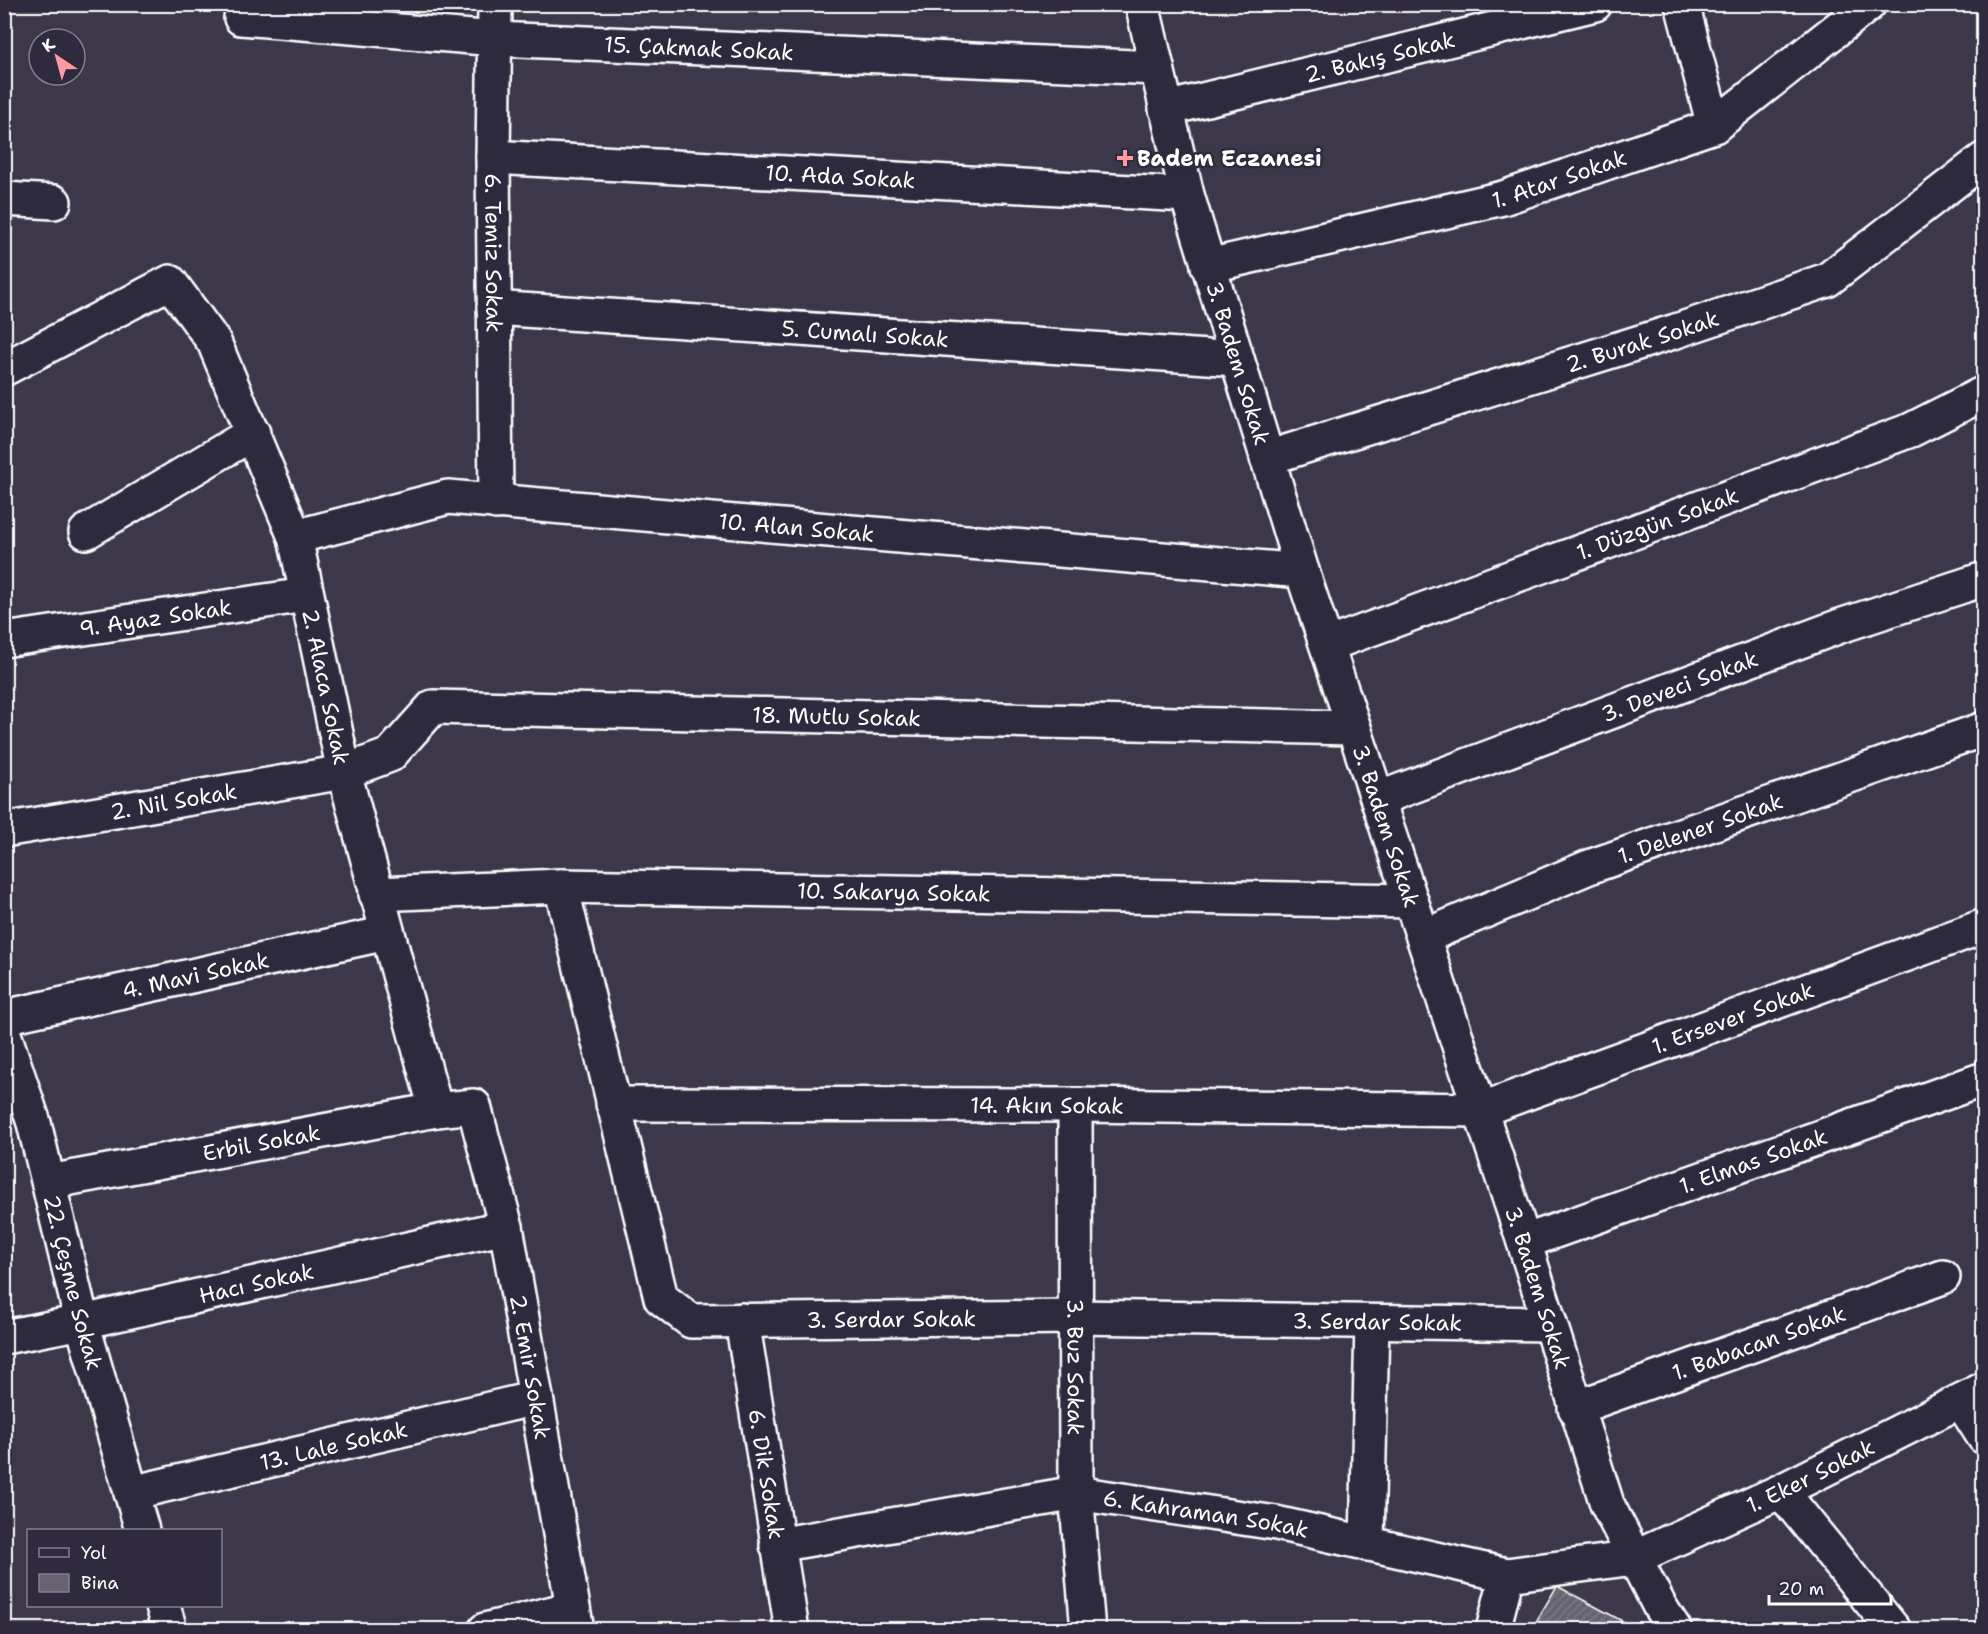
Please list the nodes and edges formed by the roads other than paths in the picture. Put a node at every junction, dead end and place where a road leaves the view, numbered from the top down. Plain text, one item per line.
1 (495, 4) edge
2 (1142, 4) edge
3 (1595, 4) edge
4 (1683, 4) edge
5 (1869, 4) edge
6 (241, 18) dead end
7 (496, 39) junction
8 (1157, 68) junction
9 (1166, 109) junction
10 (1714, 126) junction
11 (494, 157) junction
12 (1983, 159) edge
13 (1186, 195) junction
14 (4, 199) edge
15 (54, 202) dead end
16 (1208, 266) junction
17 (495, 308) junction
18 (1237, 359) junction
19 (4, 369) edge
20 (1983, 393) edge
21 (253, 433) junction
22 (1267, 458) junction
23 (496, 502) junction
24 (86, 532) dead end
25 (296, 537) junction
26 (1302, 571) junction
27 (1983, 579) edge
28 (306, 595) junction
29 (4, 640) edge
30 (1327, 645) junction
31 (1354, 728) junction
32 (1983, 729) edge
33 (344, 772) junction
34 (1378, 799) junction
35 (4, 830) edge
36 (561, 886) junction
37 (376, 894) junction
38 (1411, 901) junction
39 (1983, 926) edge
40 (387, 933) junction
41 (1423, 937) junction
42 (4, 1017) edge
43 (4, 1034) edge
44 (1983, 1079) edge
45 (14, 1094) edge
46 (613, 1104) junction
47 (1075, 1105) junction
48 (474, 1106) joint
49 (436, 1110) junction
50 (1480, 1110) junction
51 (49, 1182) junction
52 (506, 1227) junction
53 (1524, 1242) junction
54 (1943, 1277) dead end
55 (1074, 1317) junction
56 (742, 1320) junction
57 (82, 1322) junction
58 (1372, 1322) junction
59 (1550, 1324) junction
60 (4, 1336) edge
61 (1972, 1395) edge
62 (536, 1398) junction
63 (1575, 1408) junction
64 (1983, 1437) edge
65 (1781, 1491) junction
66 (131, 1493) junction
67 (1076, 1493) junction
68 (142, 1529) edge
69 (1367, 1544) junction
70 (777, 1545) junction
71 (1634, 1558) junction
72 (1507, 1575) junction
73 (164, 1607) edge
74 (575, 1619) edge
75 (170, 1629) edge
76 (485, 1629) edge
77 (792, 1629) edge
78 (1088, 1629) edge
79 (1493, 1629) edge
80 (1675, 1629) edge
81 (1894, 1629) edge

1 - 7 street, 6. Temiz Sokak
2 - 8 street, 3. Badem Sokak
3 - 9 street, 2. Bakış Sokak
4 - 10 street
5 - 10 street, 1. Atar Sokak
6 - 7 street, 15. Çakmak Sokak
7 - 8 street, 15. Çakmak Sokak
7 - 11 street, 6. Temiz Sokak
8 - 9 street, 3. Badem Sokak
9 - 13 street, 3. Badem Sokak
10 - 16 street, 1. Atar Sokak
11 - 13 street, 10. Ada Sokak
11 - 17 street, 6. Temiz Sokak
12 - 22 street, 2. Burak Sokak
13 - 16 street, 3. Badem Sokak
14 - 15 street
16 - 18 street, 3. Badem Sokak
17 - 18 street, 5. Cumalı Sokak
17 - 23 street, 6. Temiz Sokak
18 - 22 street, 3. Badem Sokak
19 - 21 street, 2. Alaca Sokak
20 - 30 street, 1. Düzgün Sokak
21 - 24 street
21 - 25 street, 2. Alaca Sokak
22 - 26 street, 3. Badem Sokak
23 - 25 street, 10. Alan Sokak
23 - 26 street, 10. Alan Sokak
25 - 28 street, 2. Alaca Sokak
26 - 30 street, 3. Badem Sokak
27 - 34 street, 3. Deveci Sokak
28 - 29 street, 9. Ayaz Sokak
28 - 33 street, 2. Alaca Sokak
30 - 31 street, 3. Badem Sokak
31 - 33 street, 18. Mutlu Sokak
31 - 34 street, 3. Badem Sokak
32 - 41 street, 1. Delener Sokak
33 - 35 street, 2. Nil Sokak
33 - 37 street, 2. Alaca Sokak
34 - 38 street, 3. Badem Sokak
36 - 37 street, 10. Sakarya Sokak
36 - 38 street, 10. Sakarya Sokak
36 - 46 street, 3. Serdar Sokak
37 - 40 street, 2. Alaca Sokak
38 - 41 street, 3. Badem Sokak
39 - 50 street, 1. Ersever Sokak
40 - 42 street, 4. Mavi Sokak
40 - 49 street, 2. Alaca Sokak
41 - 50 street, 3. Badem Sokak
43 - 45 street, 22. Çeşme Sokak
44 - 53 street, 1. Elmas Sokak
45 - 51 street, 22. Çeşme Sokak
46 - 47 street, 14. Akın Sokak
46 - 56 street, 3. Serdar Sokak
47 - 50 street, 14. Akın Sokak
47 - 55 street, 3. Buz Sokak
48 - 49 street, Erbil Sokak
48 - 52 street, 2. Emir Sokak
49 - 51 street, Erbil Sokak
50 - 53 street, 3. Badem Sokak
51 - 57 street, 22. Çeşme Sokak
52 - 57 street, Hacı Sokak
52 - 62 street, 2. Emir Sokak
53 - 59 street, 3. Badem Sokak
54 - 63 street, 1. Babacan Sokak
55 - 56 street, 3. Serdar Sokak
55 - 58 street, 3. Serdar Sokak
55 - 67 street, 3. Buz Sokak
56 - 70 street, 6. Dik Sokak
57 - 60 street, Hacı Sokak
57 - 66 street, 22. Çeşme Sokak
58 - 59 street, 3. Serdar Sokak
58 - 69 street
59 - 63 street, 3. Badem Sokak
61 - 64 street
61 - 65 street, 1. Eker Sokak
62 - 66 street, 13. Lale Sokak
62 - 74 street, 2. Emir Sokak
63 - 71 street, 3. Badem Sokak
65 - 71 street, 1. Eker Sokak
65 - 81 street
66 - 68 street, 22. Çeşme Sokak
67 - 69 street, 6. Kahraman Sokak
67 - 70 street, 6. Kahraman Sokak
67 - 78 street, 3. Buz Sokak
69 - 72 street, 6. Kahraman Sokak
70 - 77 street, 6. Dik Sokak
71 - 72 street, 6. Kahraman Sokak
71 - 80 street, 3. Badem Sokak
72 - 79 street
73 - 75 street
74 - 76 street

